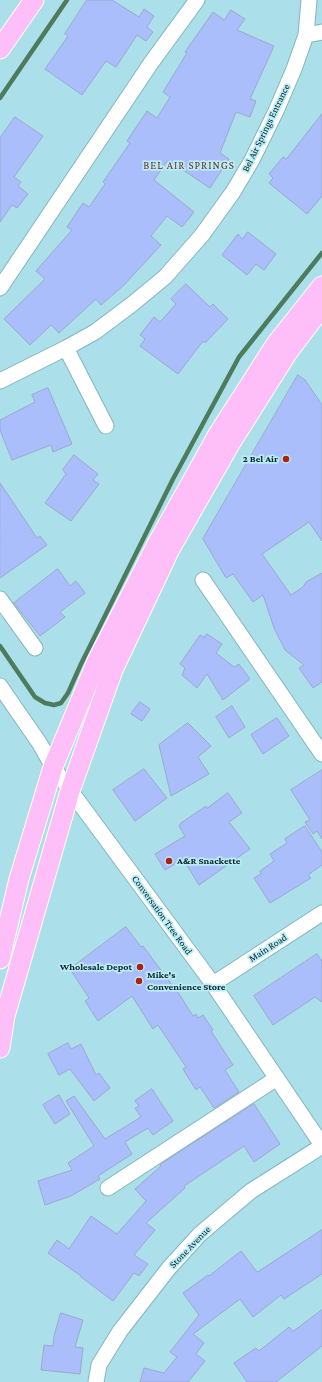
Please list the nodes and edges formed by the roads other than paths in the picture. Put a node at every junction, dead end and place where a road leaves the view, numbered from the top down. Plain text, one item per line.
1 (34, 0) edge
2 (197, 0) edge
3 (309, 0) edge
4 (322, 32) edge
5 (306, 35) junction
6 (0, 49) edge
7 (322, 286) edge
8 (0, 288) edge
9 (322, 307) edge
10 (66, 348) junction
11 (0, 381) edge
12 (106, 426) dead end
13 (203, 580) dead end
14 (0, 600) edge
15 (35, 648) dead end
16 (0, 686) edge
17 (322, 754) edge
18 (53, 767) junction
19 (70, 791) junction
20 (322, 913) edge
21 (0, 959) edge
22 (213, 984) junction
23 (0, 1048) edge
24 (277, 1078) junction
25 (322, 1145) edge
26 (108, 1188) dead end
27 (96, 1382) edge

1 - 6 main road
2 - 8 street
3 - 5 street, Bel Air Springs Entrance
4 - 5 street
5 - 10 street, Bel Air Springs Entrance
7 - 18 main road
9 - 19 main road
10 - 11 street, Bel Air Springs Entrance
10 - 12 street
13 - 17 street
14 - 15 street
16 - 18 street, Conversation Tree Road
18 - 19 street, Conversation Tree Road
18 - 21 main road
19 - 22 street, Conversation Tree Road
19 - 23 main road
20 - 22 street, Main Road
22 - 24 street, Conversation Tree Road
24 - 25 street, Conversation Tree Road
24 - 26 street
25 - 27 street, Stone Avenue

